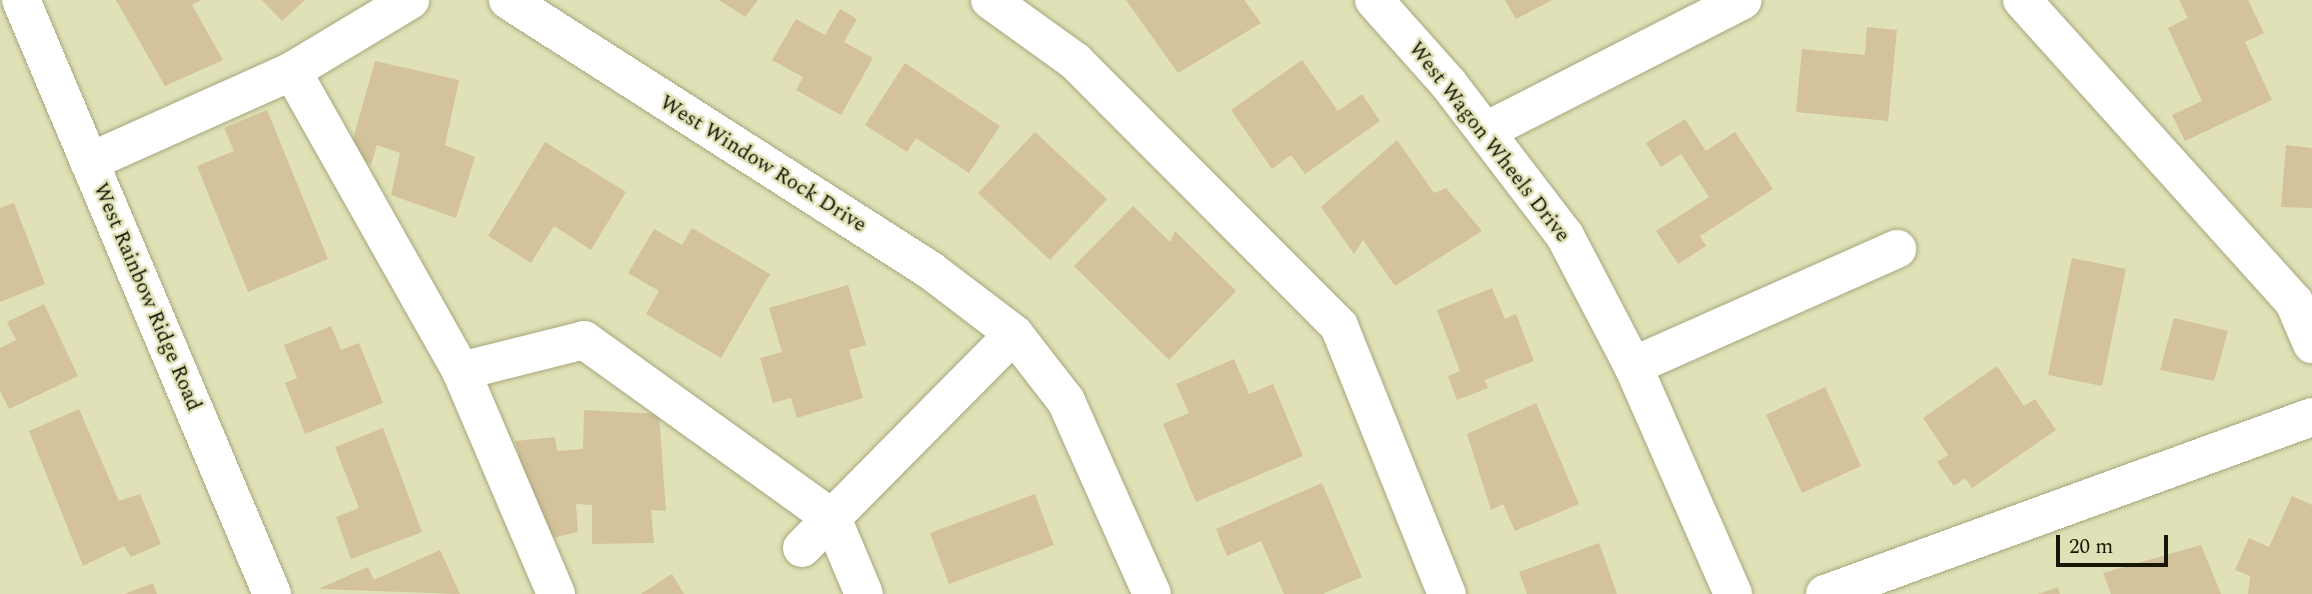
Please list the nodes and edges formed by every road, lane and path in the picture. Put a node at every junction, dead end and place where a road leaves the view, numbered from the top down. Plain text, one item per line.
1 (21, 0) edge
2 (410, 0) edge
3 (508, 0) edge
4 (990, 0) edge
5 (1374, 0) edge
6 (1743, 0) edge
7 (2022, 0) edge
8 (292, 71) junction
9 (1486, 131) junction
10 (89, 162) junction
11 (1897, 248) dead end
12 (2303, 298) edge
13 (1014, 334) junction
14 (2312, 344) edge
15 (1633, 366) junction
16 (461, 371) junction
17 (2312, 417) edge
18 (832, 518) junction
19 (802, 548) dead end
20 (272, 594) edge
21 (556, 594) edge
22 (864, 594) edge
23 (1152, 594) edge
24 (1447, 594) edge
25 (1733, 594) edge
26 (1825, 594) edge

1 - 10 street, West Rainbow Ridge Road
2 - 8 street
3 - 13 street, West Window Rock Drive
4 - 24 street
5 - 9 street, West Wagon Wheels Drive
6 - 9 street
7 - 12 street
8 - 10 street
8 - 16 street
9 - 15 street, West Wagon Wheels Drive
10 - 20 street, West Rainbow Ridge Road
11 - 15 street
12 - 14 street
13 - 18 street
13 - 23 street, West Window Rock Drive
15 - 25 street, West Wagon Wheels Drive
16 - 18 street
16 - 21 street
17 - 26 street
18 - 19 street
18 - 22 street

